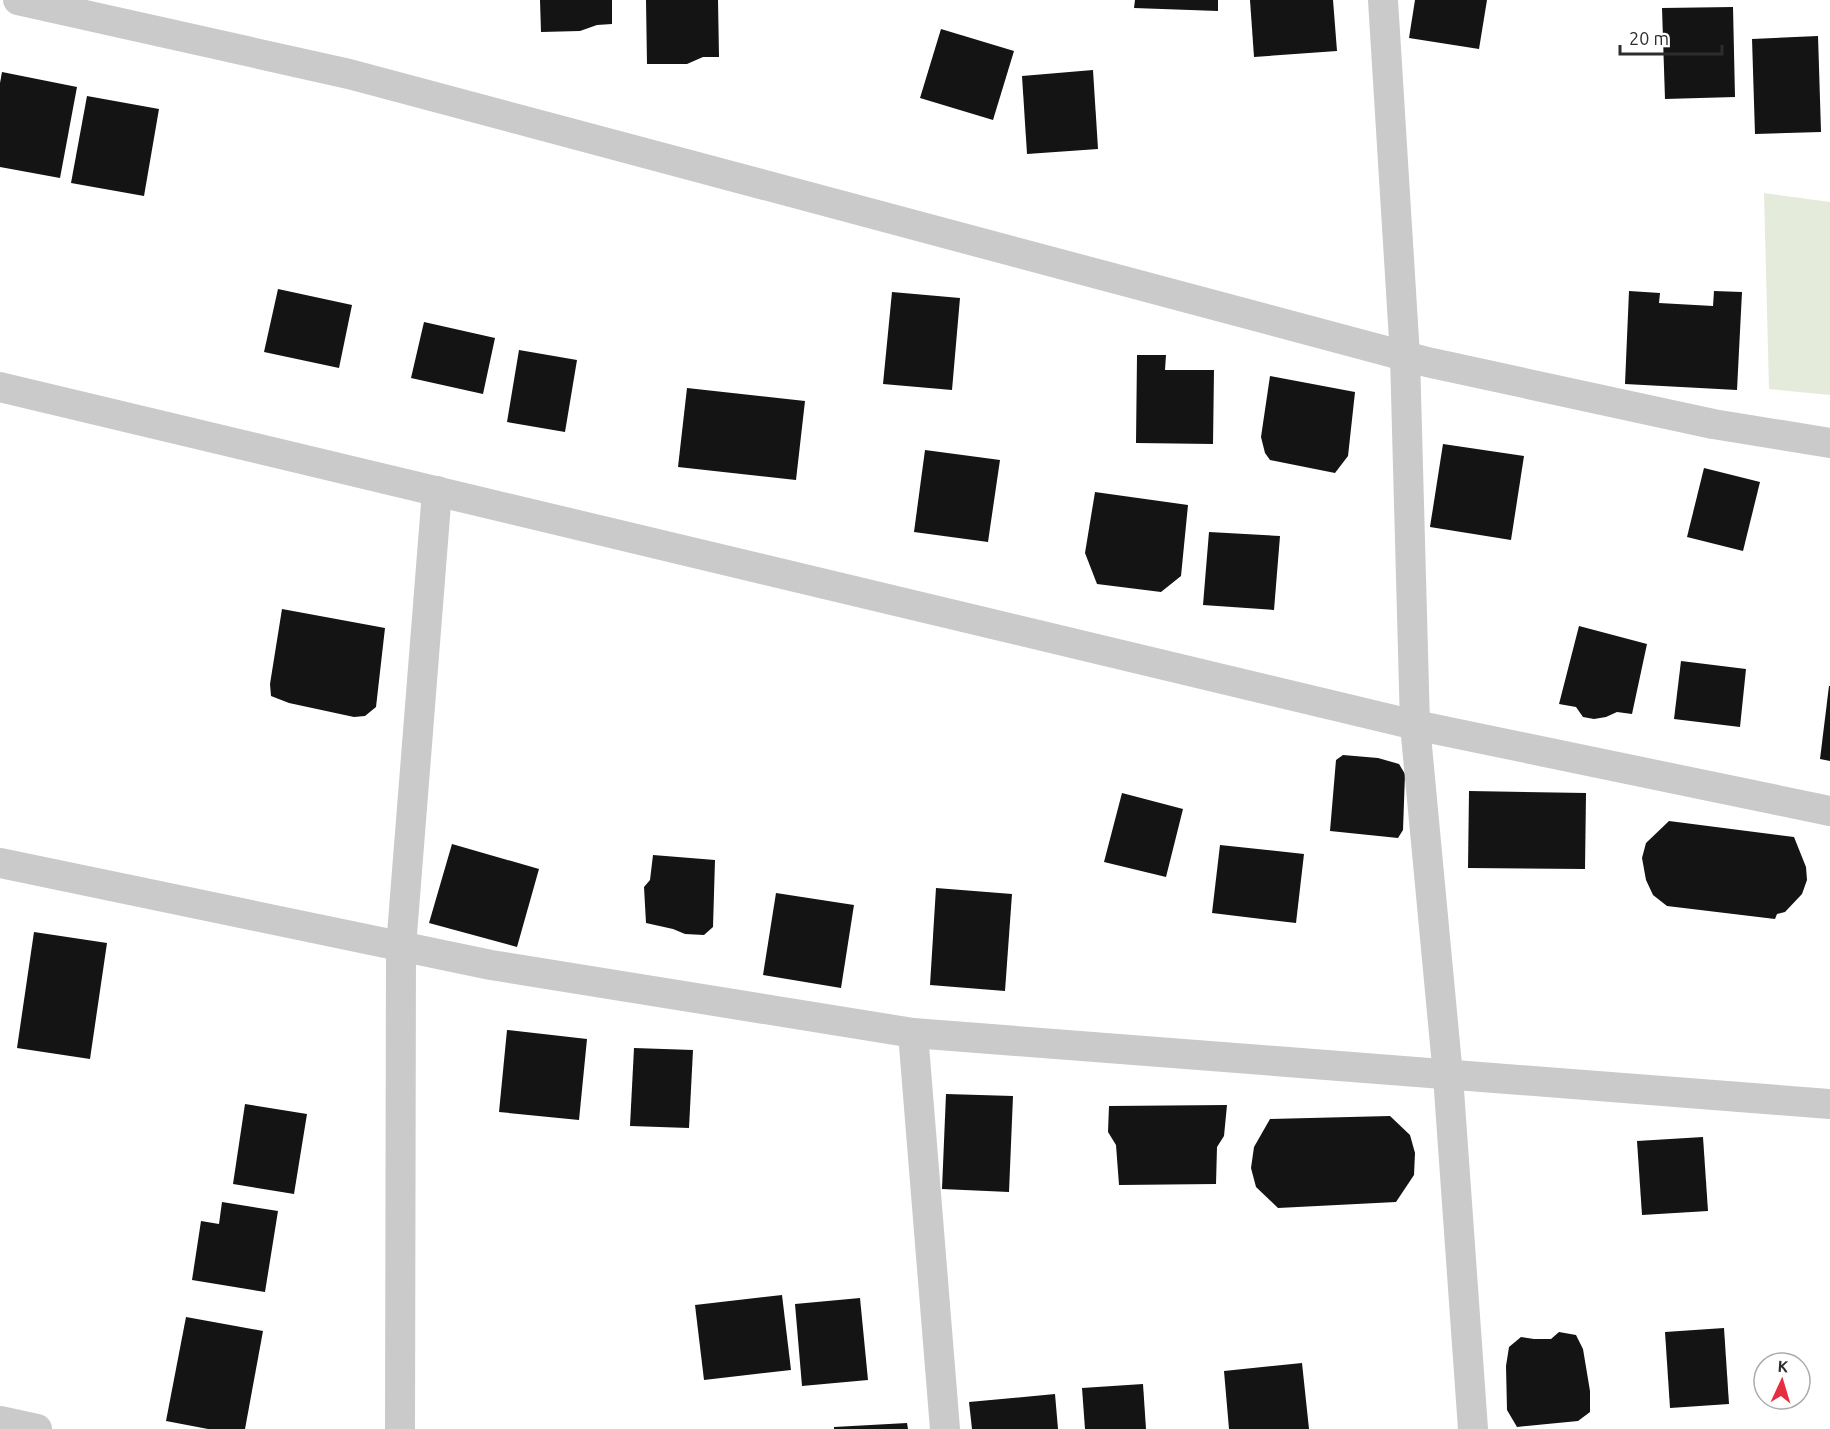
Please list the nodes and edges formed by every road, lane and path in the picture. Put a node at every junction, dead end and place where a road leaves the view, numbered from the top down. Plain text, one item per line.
1 (18, 0) edge
2 (1383, 0) edge
3 (1405, 356) junction
4 (0, 387) edge
5 (1830, 443) edge
6 (437, 491) junction
7 (1415, 725) junction
8 (1830, 811) edge
9 (0, 863) edge
10 (401, 947) junction
11 (913, 1033) junction
12 (1448, 1076) junction
13 (1830, 1104) edge
14 (0, 1421) edge
15 (37, 1429) edge
16 (400, 1429) edge
17 (945, 1429) edge
18 (1473, 1429) edge

1 - 3 street
2 - 3 street
3 - 5 street
3 - 7 street
4 - 6 street
6 - 7 street
6 - 10 street
7 - 8 street
7 - 12 street
9 - 10 street
10 - 11 street
10 - 16 street
11 - 12 street
11 - 17 street
12 - 13 street
12 - 18 street
14 - 15 street

